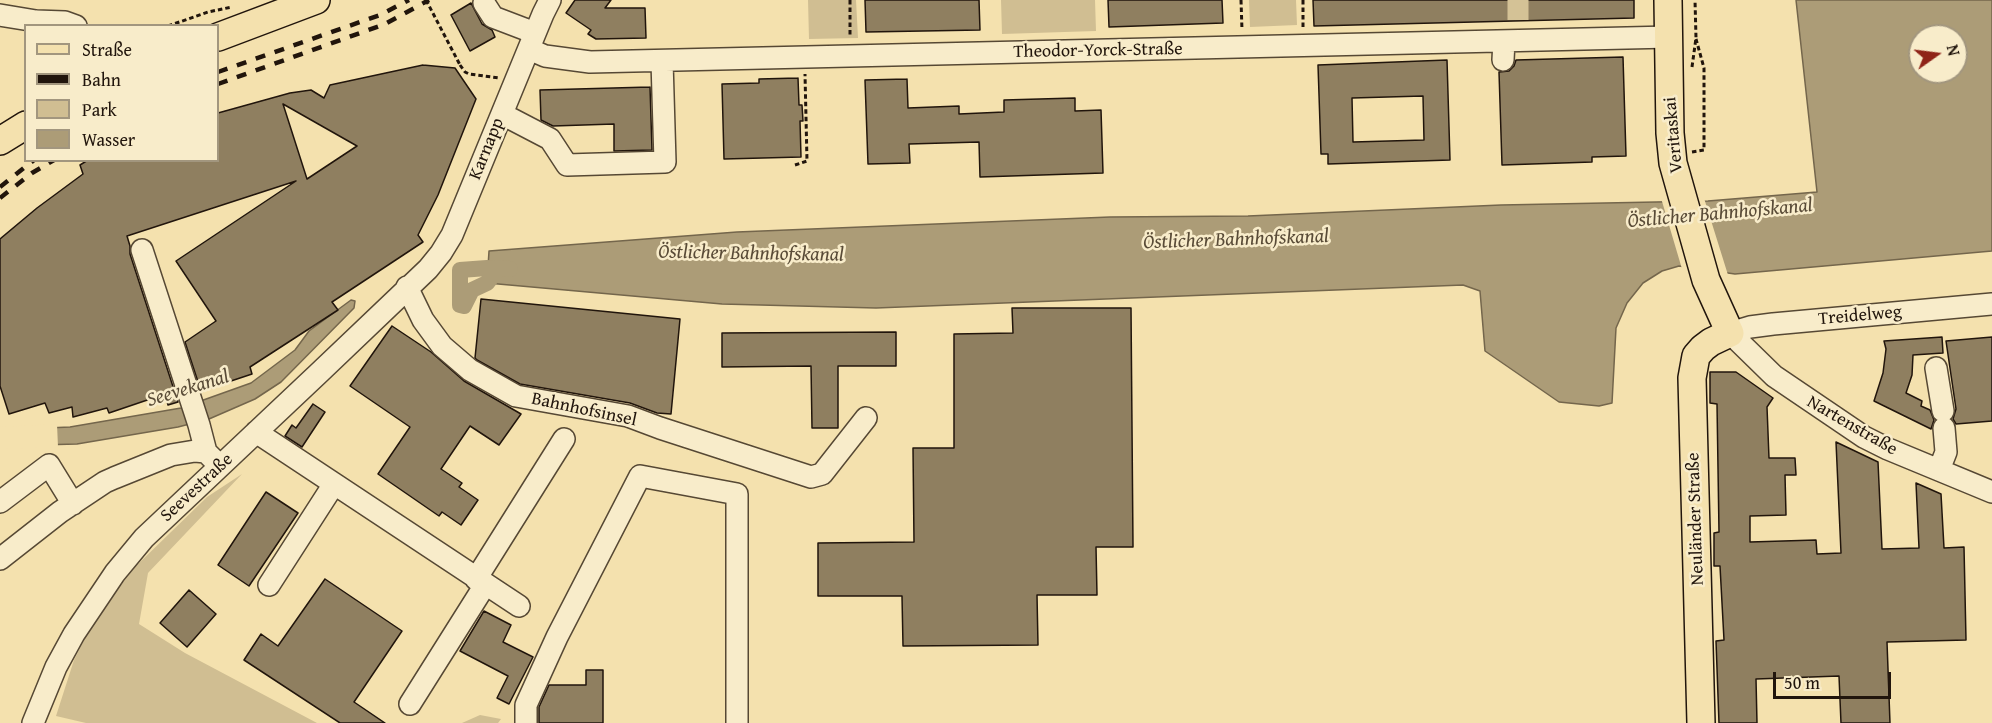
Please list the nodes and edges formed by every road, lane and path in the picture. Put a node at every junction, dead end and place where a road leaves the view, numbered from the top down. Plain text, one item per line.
1 (316, 0) edge
2 (426, 0) edge
3 (550, 0) edge
4 (850, 0) edge
5 (1241, 0) edge
6 (1303, 0) edge
7 (1668, 0) edge
8 (1695, 0) edge
9 (484, 3) dead end
10 (236, 7) dead end
11 (25, 21) edge
12 (70, 24) edge
13 (174, 24) edge
14 (219, 37) edge
15 (1683, 38) junction
16 (532, 41) junction
17 (1304, 45) junction
18 (1242, 47) junction
19 (851, 56) junction
20 (804, 58) junction
21 (662, 61) junction
22 (1692, 67) dead end
23 (488, 76) dead end
24 (502, 114) junction
25 (24, 126) edge
26 (0, 141) edge
27 (1692, 152) dead end
28 (795, 165) dead end
29 (142, 250) dead end
30 (407, 287) junction
31 (1992, 304) edge
32 (1730, 333) junction
33 (1936, 368) dead end
34 (866, 418) dead end
35 (256, 432) junction
36 (564, 440) dead end
37 (213, 459) junction
38 (1939, 470) junction
39 (334, 484) junction
40 (1992, 492) edge
41 (0, 502) edge
42 (73, 504) junction
43 (0, 559) edge
44 (481, 582) junction
45 (269, 585) dead end
46 (519, 606) dead end
47 (410, 704) dead end
48 (36, 714) edge
49 (526, 723) edge
50 (737, 723) edge
51 (1701, 723) edge

1 - 14 main road
2 - 23 path, bridge
3 - 16 street, Karnapp
4 - 19 path
5 - 18 path
6 - 17 path
7 - 15 main road, Veritaskai
8 - 15 path
9 - 16 street, Theodor-Yorck-Straße
10 - 13 path
11 - 12 street
15 - 17 street, Theodor-Yorck-Straße
15 - 22 path
15 - 27 path
15 - 32 main road, Veritaskai
16 - 21 street, Theodor-Yorck-Straße
16 - 24 street, Karnapp
17 - 18 street, Theodor-Yorck-Straße
18 - 19 street, Theodor-Yorck-Straße
19 - 20 street, Theodor-Yorck-Straße
20 - 21 street, Theodor-Yorck-Straße
20 - 28 path
21 - 24 street
24 - 30 street, Karnapp
25 - 26 main road
29 - 37 street
30 - 34 street, Bahnhofsinsel
30 - 35 street, Seevestraße
31 - 32 street, Treidelweg
32 - 38 street, Nartenstraße
32 - 51 main road, Neuländer Straße
33 - 38 street
35 - 37 street, Seevestraße
35 - 39 street
36 - 44 street
37 - 42 street
37 - 48 street, Seevestraße
38 - 40 street, Nartenstraße
39 - 44 street
39 - 45 street
41 - 42 street
42 - 43 street
44 - 46 street
44 - 47 street
49 - 50 street

